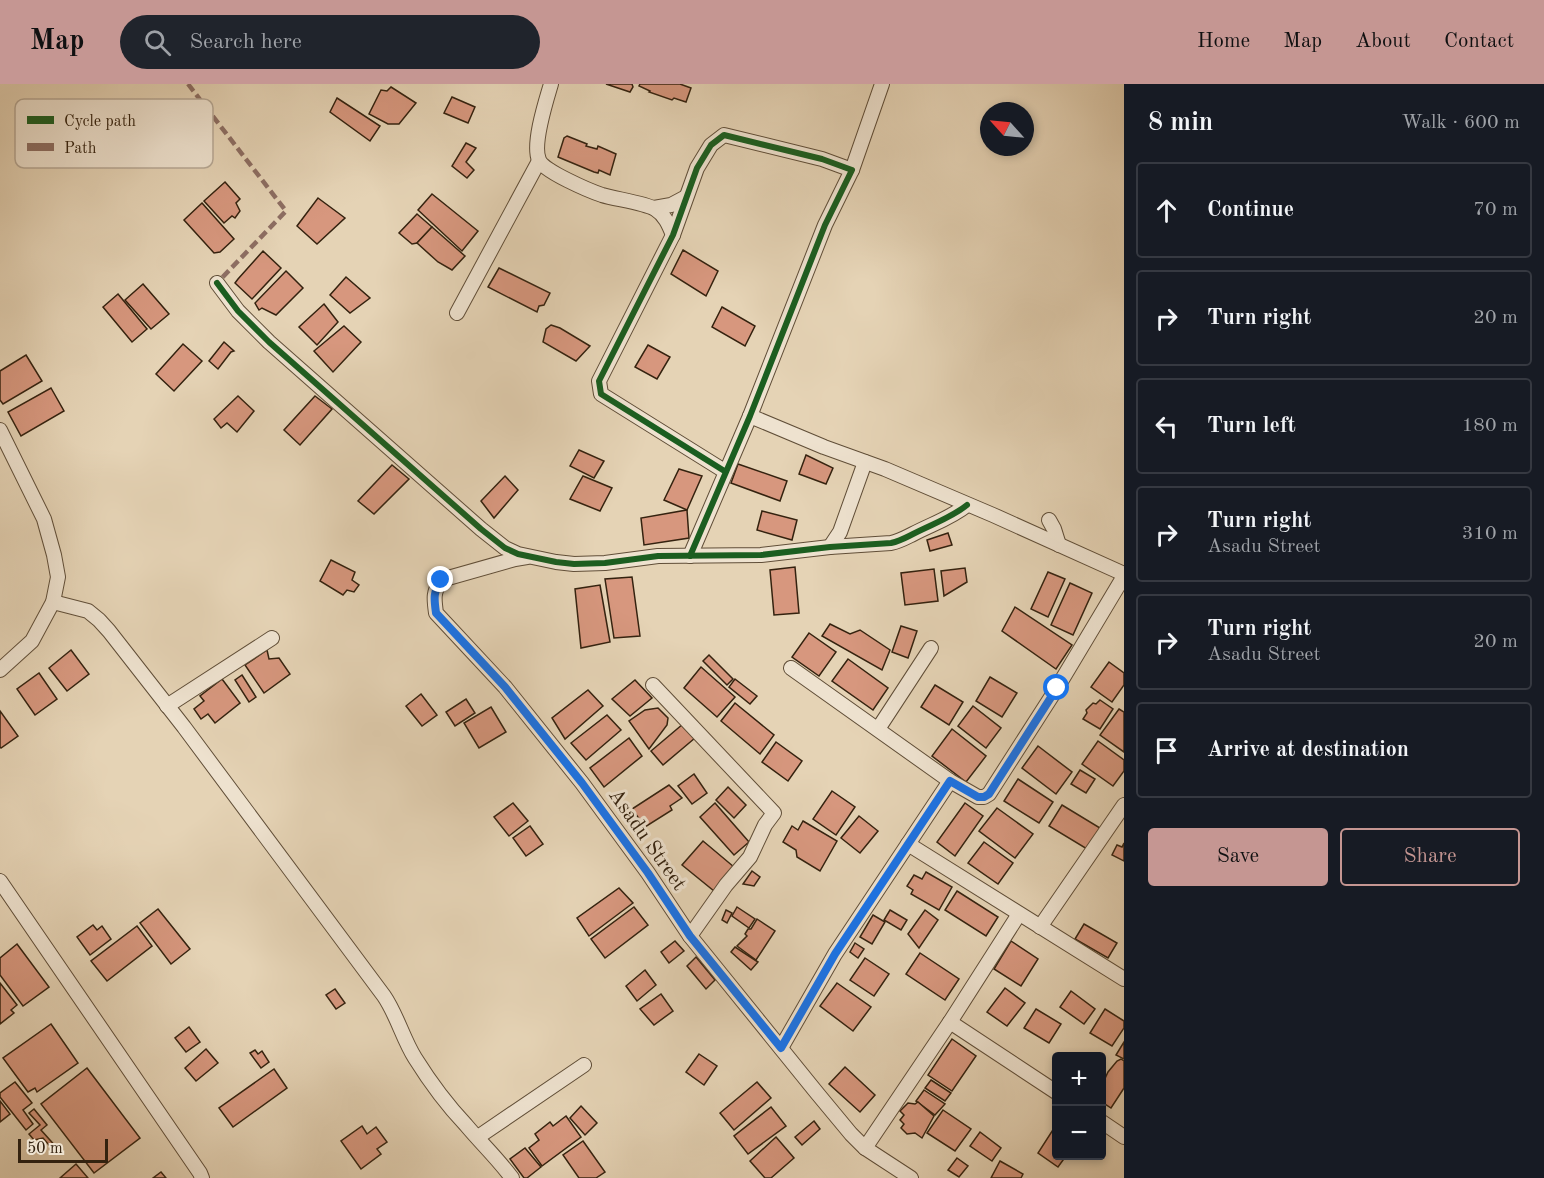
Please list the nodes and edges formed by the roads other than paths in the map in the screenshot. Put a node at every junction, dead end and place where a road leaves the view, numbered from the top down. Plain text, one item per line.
1 (551, 84) edge
2 (882, 84) edge
3 (539, 161) junction
4 (852, 170) junction
5 (686, 197) junction
6 (654, 208) junction
7 (673, 235) junction
8 (217, 283) dead end
9 (457, 313) dead end
10 (750, 416) junction
11 (0, 430) edge
12 (865, 462) junction
13 (726, 472) junction
14 (968, 505) junction
15 (1049, 520) dead end
16 (1059, 545) junction
17 (830, 547) junction
18 (690, 556) junction
19 (528, 557) junction
20 (1124, 575) edge
21 (53, 602) junction
22 (272, 638) dead end
23 (931, 648) dead end
24 (791, 668) dead end
25 (0, 670) edge
26 (653, 684) dead end
27 (167, 706) junction
28 (878, 729) junction
29 (950, 781) junction
30 (1124, 805) edge
31 (908, 844) junction
32 (0, 881) edge
33 (4, 900) edge
34 (1019, 914) junction
35 (1040, 927) junction
36 (690, 936) junction
37 (1124, 979) edge
38 (950, 1022) junction
39 (781, 1048) junction
40 (584, 1065) dead end
41 (1052, 1089) edge
42 (1106, 1125) edge
43 (478, 1137) junction
44 (1124, 1137) edge
45 (865, 1148) junction
46 (202, 1178) edge
47 (512, 1178) edge
48 (911, 1178) edge

1 - 3 street
2 - 4 street
3 - 6 street
3 - 9 street
4 - 5 street
4 - 10 street
5 - 6 street
5 - 7 street
6 - 7 street
7 - 13 street
8 - 19 street
10 - 12 street
10 - 13 street
11 - 21 street
12 - 14 street
12 - 17 street
13 - 18 street
14 - 16 street
14 - 17 street
15 - 16 street
16 - 20 street
17 - 18 street
18 - 19 street
19 - 36 street, Asadu Street
20 - 29 street
21 - 25 street
21 - 27 street
22 - 27 street
23 - 28 street
24 - 28 street
26 - 36 street
27 - 43 street
28 - 29 street
29 - 31 street
30 - 35 street
31 - 34 street
31 - 39 street
32 - 33 street
33 - 46 street
34 - 35 street
34 - 38 street
35 - 37 street
36 - 39 street, Asadu Street
38 - 41 street
38 - 45 street
39 - 45 street, Asadu Street
40 - 43 street
42 - 44 street
43 - 47 street
45 - 48 street, Asadu Street

